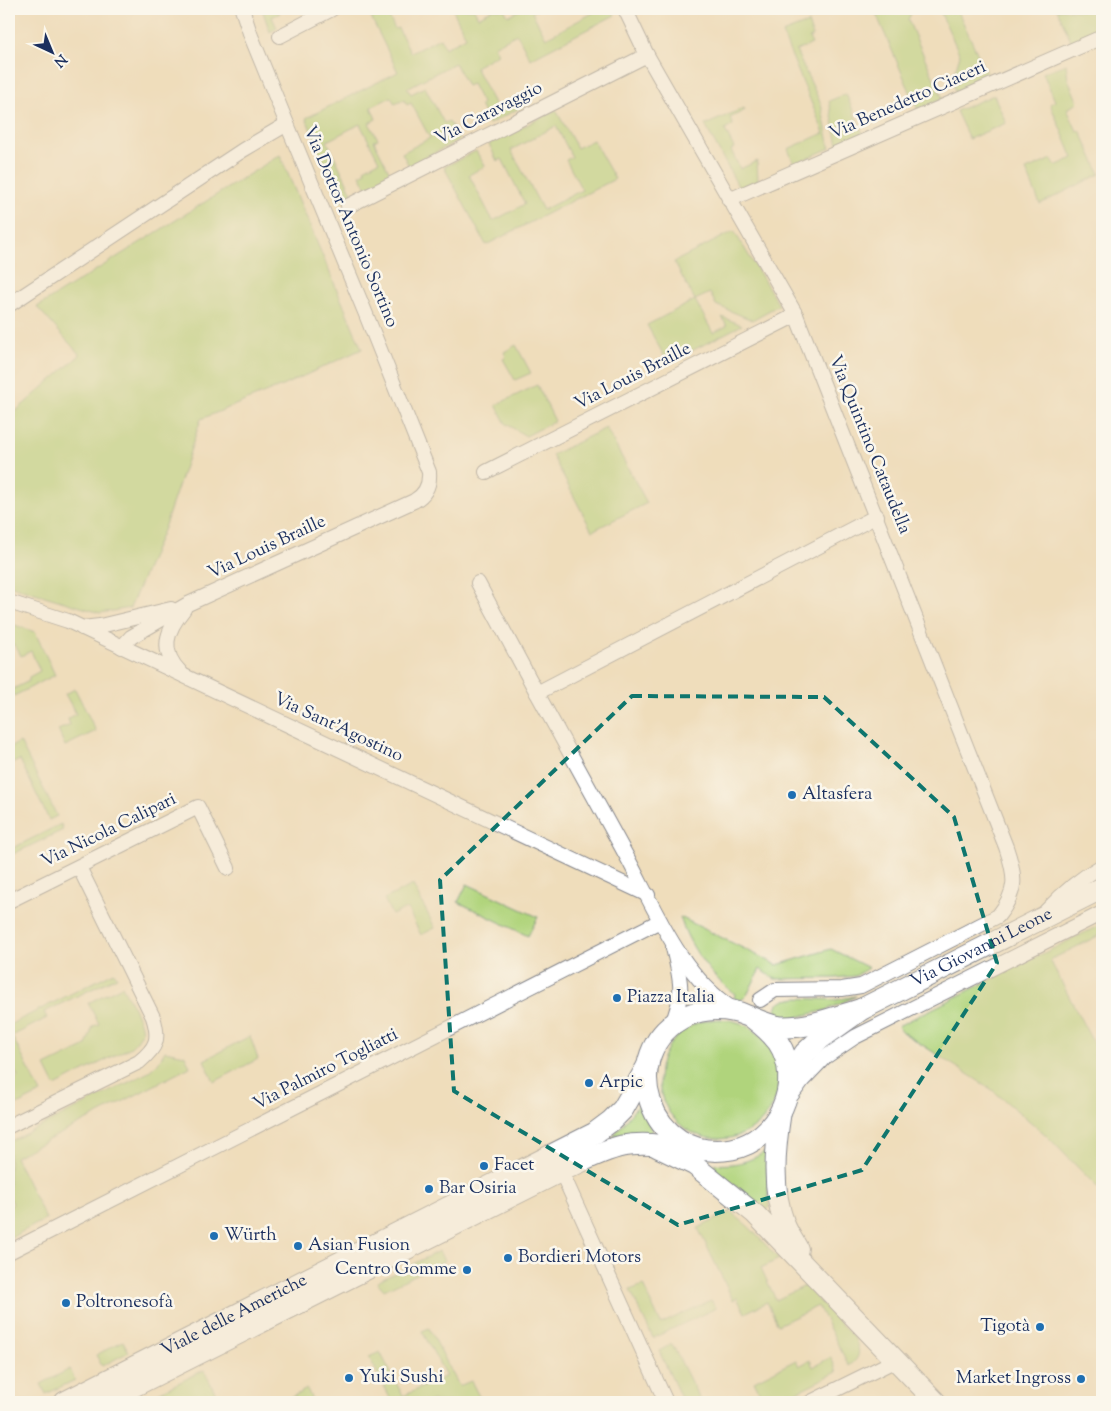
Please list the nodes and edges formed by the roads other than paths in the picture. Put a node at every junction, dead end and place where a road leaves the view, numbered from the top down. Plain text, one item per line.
1 (242, 9) edge
2 (332, 9) edge
3 (625, 9) edge
4 (280, 36) dead end
5 (1102, 37) edge
6 (647, 55) junction
7 (287, 124) junction
8 (729, 200) junction
9 (348, 206) dead end
10 (9, 305) edge
11 (796, 315) junction
12 (486, 472) dead end
13 (428, 486) joint
14 (877, 516) junction
15 (478, 583) dead end
16 (9, 602) edge
17 (188, 604) junction
18 (82, 628) junction
19 (122, 647) junction
20 (190, 680) junction
21 (538, 693) junction
22 (1102, 866) edge
23 (79, 867) junction
24 (228, 868) dead end
25 (1102, 888) edge
26 (648, 895) junction
27 (9, 901) edge
28 (1102, 913) edge
29 (660, 921) junction
30 (1035, 922) junction
31 (671, 940) junction
32 (862, 1009) junction
33 (750, 1010) junction
34 (671, 1027) junction
35 (648, 1065) junction
36 (789, 1078) junction
37 (783, 1108) junction
38 (9, 1126) edge
39 (667, 1131) junction
40 (652, 1145) junction
41 (680, 1148) junction
42 (698, 1157) junction
43 (561, 1171) junction
44 (9, 1252) edge
45 (815, 1276) junction
46 (896, 1360) junction
47 (64, 1402) edge
48 (102, 1402) edge
49 (666, 1402) edge
50 (810, 1402) edge
51 (936, 1402) edge

1 - 7 street
2 - 4 street
3 - 6 street, Via Quintino Cataudella
5 - 8 street, Via Benedetto Ciaceri
6 - 8 street, Via Quintino Cataudella
6 - 9 street, Via Caravaggio
7 - 10 street, Via Dottor Antonio Sortino
7 - 13 street, Via Dottor Antonio Sortino
8 - 11 street, Via Quintino Cataudella
11 - 12 street, Via Louis Braille
11 - 14 street, Via Quintino Cataudella
13 - 17 street, Via Louis Braille
14 - 21 street
14 - 33 street, Via Quintino Cataudella
15 - 21 street
16 - 18 street, Via Sant'Agostino
17 - 18 street
17 - 19 street, Via Louis Braille
17 - 20 street
18 - 19 street, Via Sant'Agostino
19 - 20 street, Via Sant'Agostino
20 - 26 street, Via Sant'Agostino
21 - 26 street
22 - 30 street
23 - 24 street, Via Nicola Calipari
23 - 27 street, Via Nicola Calipari
23 - 38 street
25 - 30 main road, Via Giovanni Leone
26 - 29 street
28 - 37 street
29 - 31 street
29 - 44 street, Via Palmiro Togliatti
30 - 32 main road, Via Giovanni Leone
31 - 33 street
31 - 34 street
32 - 33 main road
32 - 36 main road
33 - 34 main road
33 - 36 main road
34 - 35 main road
35 - 39 main road
35 - 47 main road, Viale delle Americhe
36 - 37 main road
37 - 42 main road
37 - 45 main road
39 - 41 main road
39 - 42 main road
40 - 41 main road, Viale delle Americhe
40 - 42 main road
40 - 43 main road, Viale delle Americhe
41 - 42 main road, Viale delle Americhe
42 - 45 main road
43 - 48 main road, Viale delle Americhe
43 - 49 street
45 - 46 main road
46 - 50 street
46 - 51 main road

